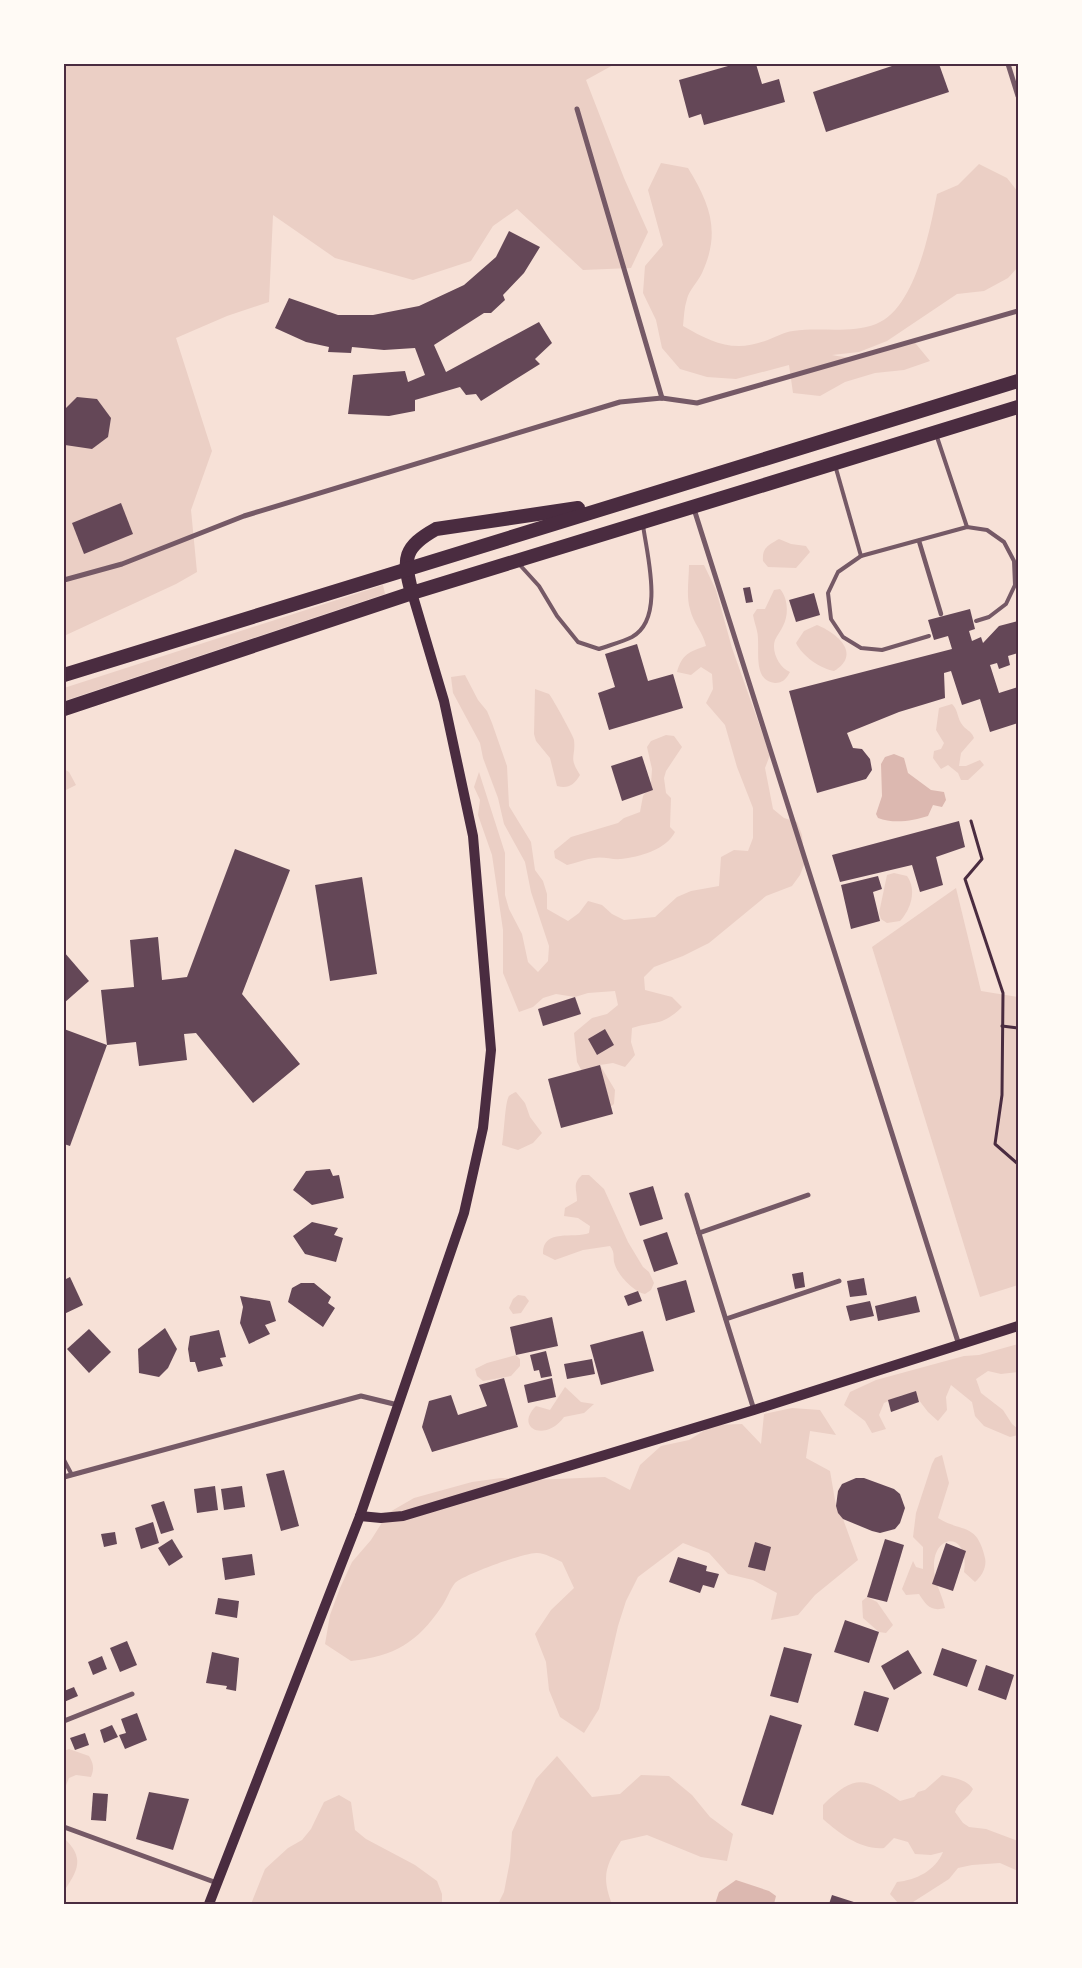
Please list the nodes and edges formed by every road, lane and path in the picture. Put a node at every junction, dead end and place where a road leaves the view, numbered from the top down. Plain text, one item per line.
1 (1008, 64) edge
2 (1018, 96) edge
3 (577, 109) dead end
4 (1018, 311) edge
5 (1018, 381) edge
6 (662, 398) junction
7 (1018, 407) edge
8 (936, 433) junction
9 (835, 463) junction
10 (621, 502) junction
11 (694, 507) junction
12 (642, 522) junction
13 (967, 527) junction
14 (919, 541) junction
15 (861, 556) junction
16 (517, 562) junction
17 (406, 570) junction
18 (64, 580) edge
19 (412, 593) junction
20 (941, 614) dead end
21 (976, 621) dead end
22 (929, 636) dead end
23 (64, 675) edge
24 (64, 709) edge
25 (971, 821) dead end
26 (1002, 1026) junction
27 (1018, 1028) edge
28 (1018, 1164) edge
29 (687, 1195) dead end
30 (808, 1195) dead end
31 (699, 1233) junction
32 (839, 1282) dead end
33 (726, 1319) junction
34 (1018, 1326) edge
35 (959, 1344) junction
36 (398, 1405) junction
37 (754, 1410) junction
38 (64, 1460) edge
39 (72, 1475) junction
40 (64, 1477) edge
41 (360, 1516) junction
42 (132, 1694) dead end
43 (64, 1721) edge
44 (64, 1827) edge
45 (217, 1882) junction
46 (209, 1904) edge

1 - 2 street
3 - 6 street
4 - 6 street
5 - 10 highway
6 - 18 street
7 - 8 highway
8 - 9 highway
8 - 13 lane
9 - 11 highway
9 - 15 lane
10 - 17 highway
10 - 17 highway
11 - 12 highway
11 - 35 street
12 - 16 highway
12 - 16 lane
13 - 14 lane
13 - 21 lane
14 - 15 lane
14 - 20 street
15 - 22 lane
16 - 19 highway
17 - 19 highway
17 - 23 highway
19 - 24 highway
19 - 36 main road
25 - 26 path
26 - 27 path
26 - 28 path
29 - 31 street
30 - 31 street
31 - 33 street
32 - 33 street
33 - 37 street
34 - 35 main road
35 - 37 main road
36 - 39 street
36 - 41 main road
37 - 41 main road
38 - 39 lane
39 - 40 street
41 - 45 main road
42 - 43 street
44 - 45 street
45 - 46 main road

